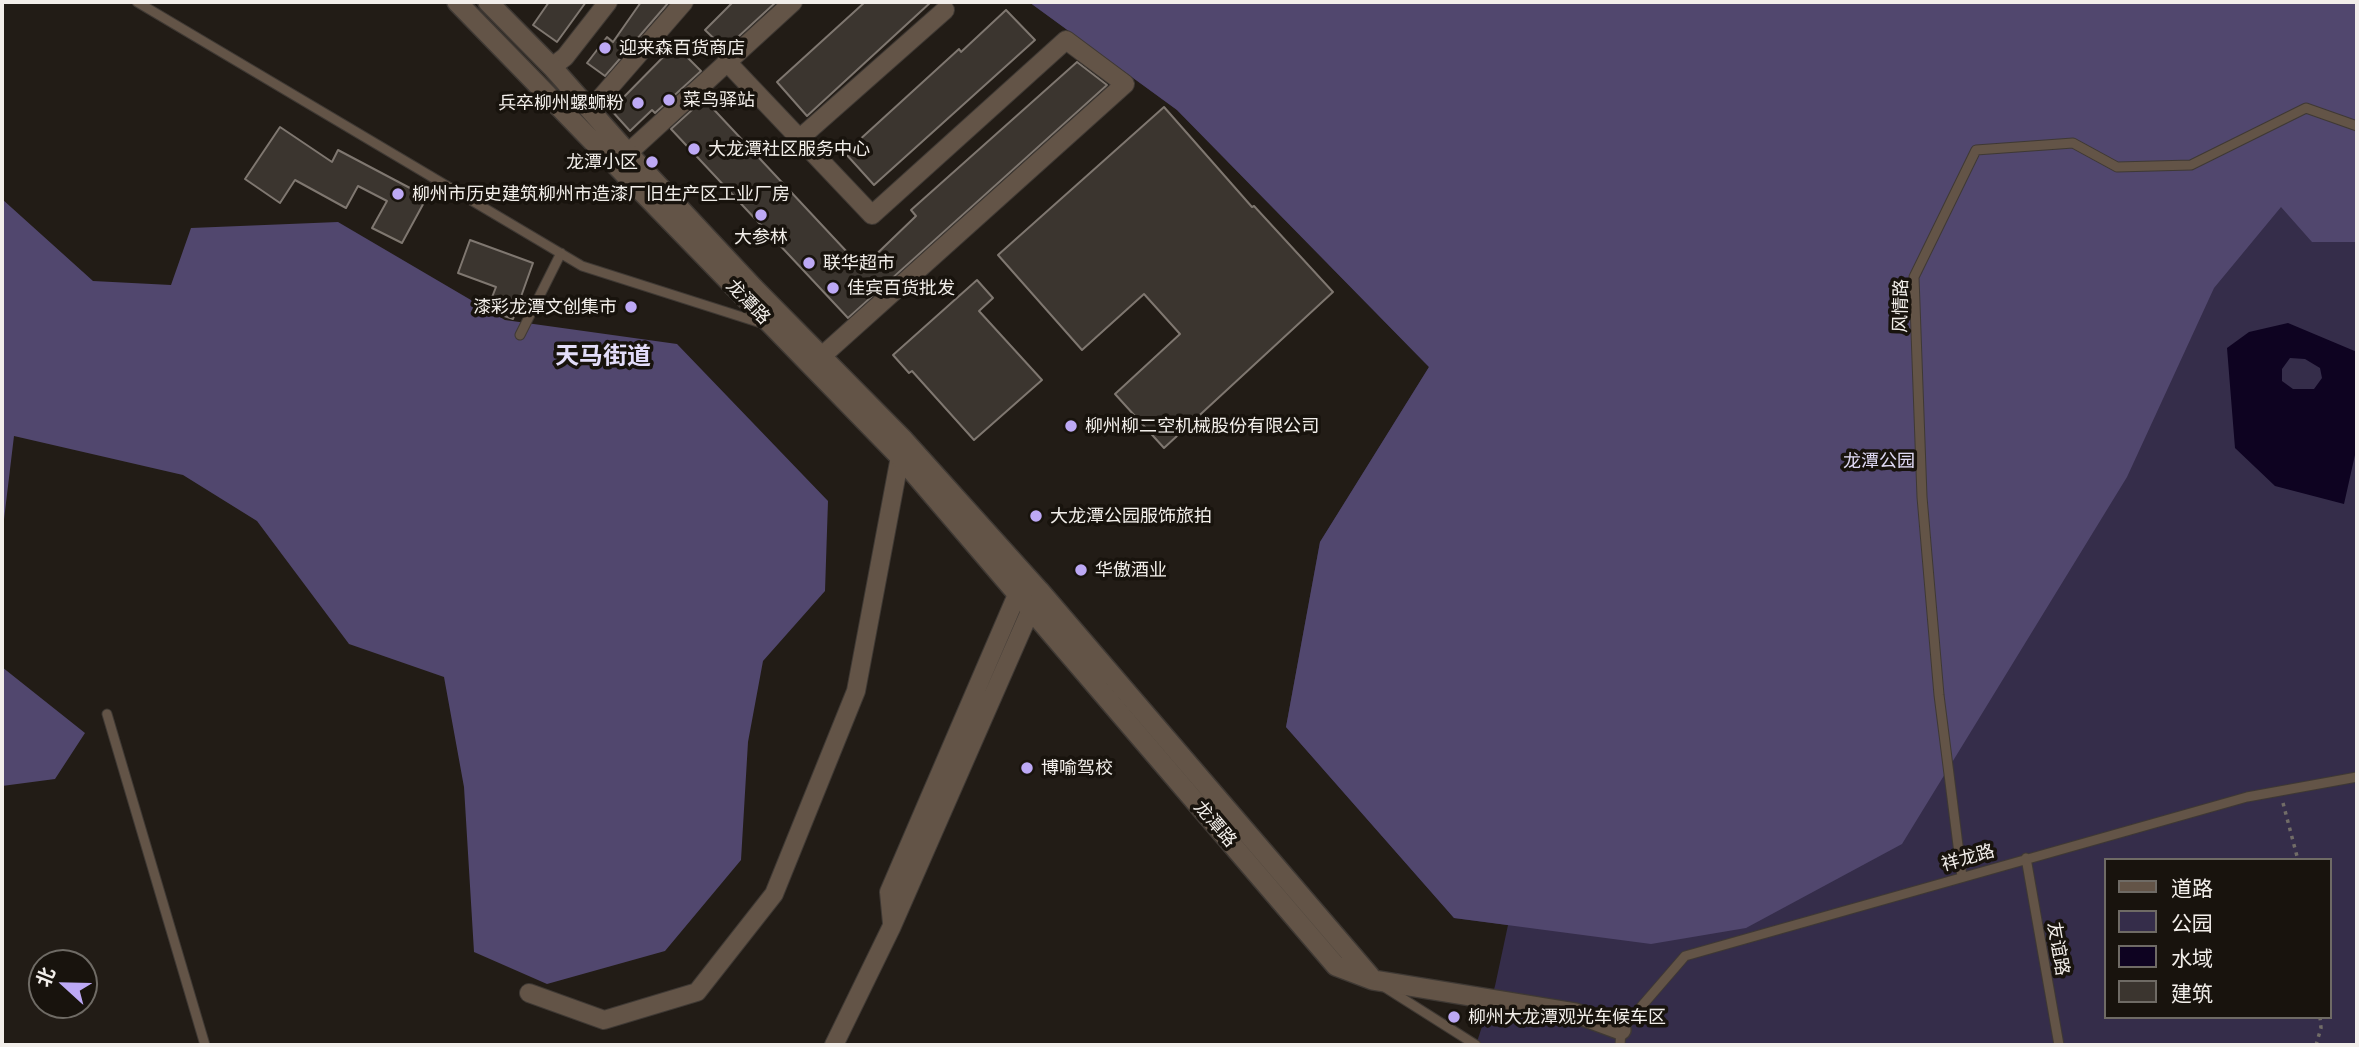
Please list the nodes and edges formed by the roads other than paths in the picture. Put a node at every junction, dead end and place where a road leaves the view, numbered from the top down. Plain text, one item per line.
1 (137, 2) edge
2 (457, 2) edge
3 (488, 2) edge
4 (608, 2) edge
5 (684, 2) edge
6 (793, 2) edge
7 (945, 10) dead end
8 (727, 62) junction
9 (552, 67) junction
10 (590, 110) junction
11 (2357, 126) edge
12 (799, 139) junction
13 (628, 153) junction
14 (561, 253) junction
15 (773, 327) junction
16 (520, 334) dead end
17 (821, 356) junction
18 (902, 448) junction
19 (1027, 587) junction
20 (1031, 609) junction
21 (1074, 645) junction
22 (107, 714) dead end
23 (2357, 777) edge
24 (2026, 858) junction
25 (1962, 877) junction
26 (892, 926) junction
27 (1373, 980) junction
28 (529, 993) dead end
29 (1621, 1038) edge
30 (205, 1045) edge
31 (834, 1045) edge
32 (1476, 1045) edge
33 (2059, 1045) edge

1 - 14 lane
2 - 15 street, 龙潭路
3 - 9 street, 龙潭路
4 - 9 street
5 - 10 street
6 - 8 street
7 - 12 street
8 - 12 street
8 - 13 street
9 - 10 street, 龙潭路
10 - 13 street, 龙潭路
11 - 25 lane, 风情路
12 - 17 street
13 - 17 street, 龙潭路
14 - 15 lane
14 - 16 lane
15 - 18 street, 龙潭路
17 - 18 street, 龙潭路
18 - 19 street, 龙潭路
18 - 28 street
19 - 20 street, 龙潭路
19 - 21 street
19 - 26 street
20 - 21 street, 龙潭路
20 - 26 street
21 - 27 street, 龙潭路
22 - 30 lane
23 - 24 lane, 祥龙路
24 - 25 lane, 祥龙路
24 - 33 lane, 友谊路
25 - 29 lane, 祥龙路
26 - 31 street
27 - 29 street, 龙潭路
27 - 32 lane

